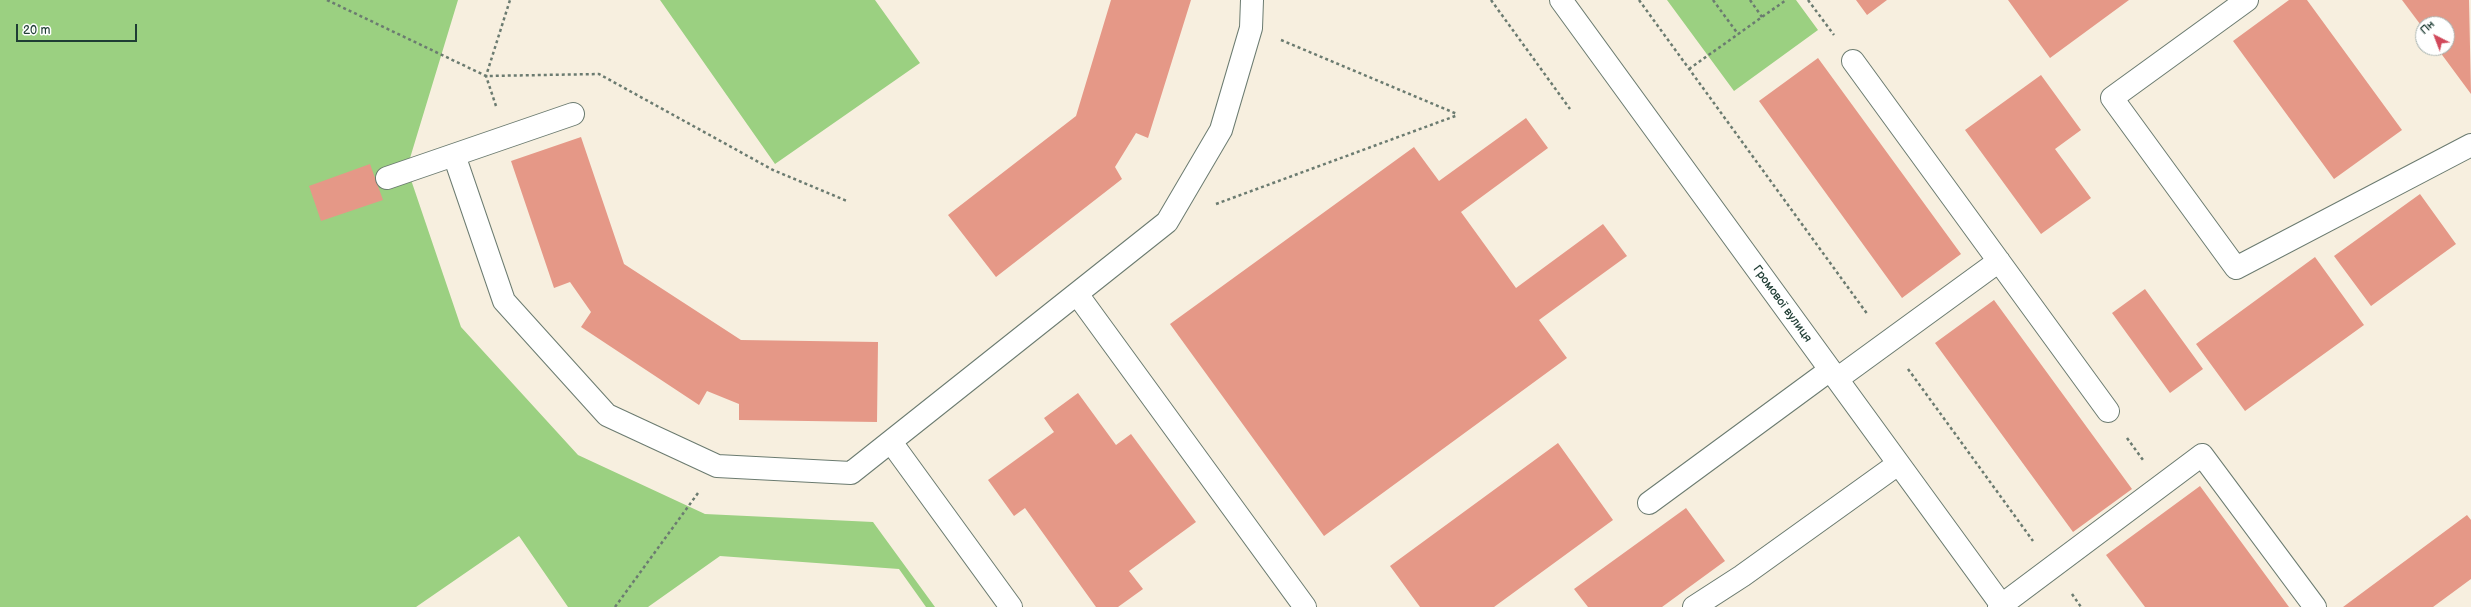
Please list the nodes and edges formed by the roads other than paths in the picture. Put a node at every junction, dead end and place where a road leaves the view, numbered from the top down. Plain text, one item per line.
1 (1252, 0) edge
2 (1560, 0) edge
3 (2247, 0) edge
4 (1853, 61) road end
5 (573, 114) dead end
6 (2471, 145) edge
7 (454, 155) junction
8 (387, 178) dead end
9 (1999, 261) junction
10 (1077, 294) junction
11 (1833, 375) junction
12 (2108, 411) road end
13 (891, 442) junction
14 (1898, 464) junction
15 (1649, 503) dead end
16 (2001, 606) edge
17 (1011, 607) edge
18 (1305, 607) edge
19 (1694, 607) edge
20 (2315, 607) edge

1 - 10 street
2 - 11 street, Громової вулиця
3 - 6 street
4 - 9 street
5 - 7 street
7 - 8 street
7 - 13 street
9 - 11 street
9 - 12 street
10 - 13 street
10 - 18 street
11 - 14 street, Громової вулиця
11 - 15 street
13 - 17 street
14 - 16 street, Громової вулиця
14 - 19 street
16 - 20 street

